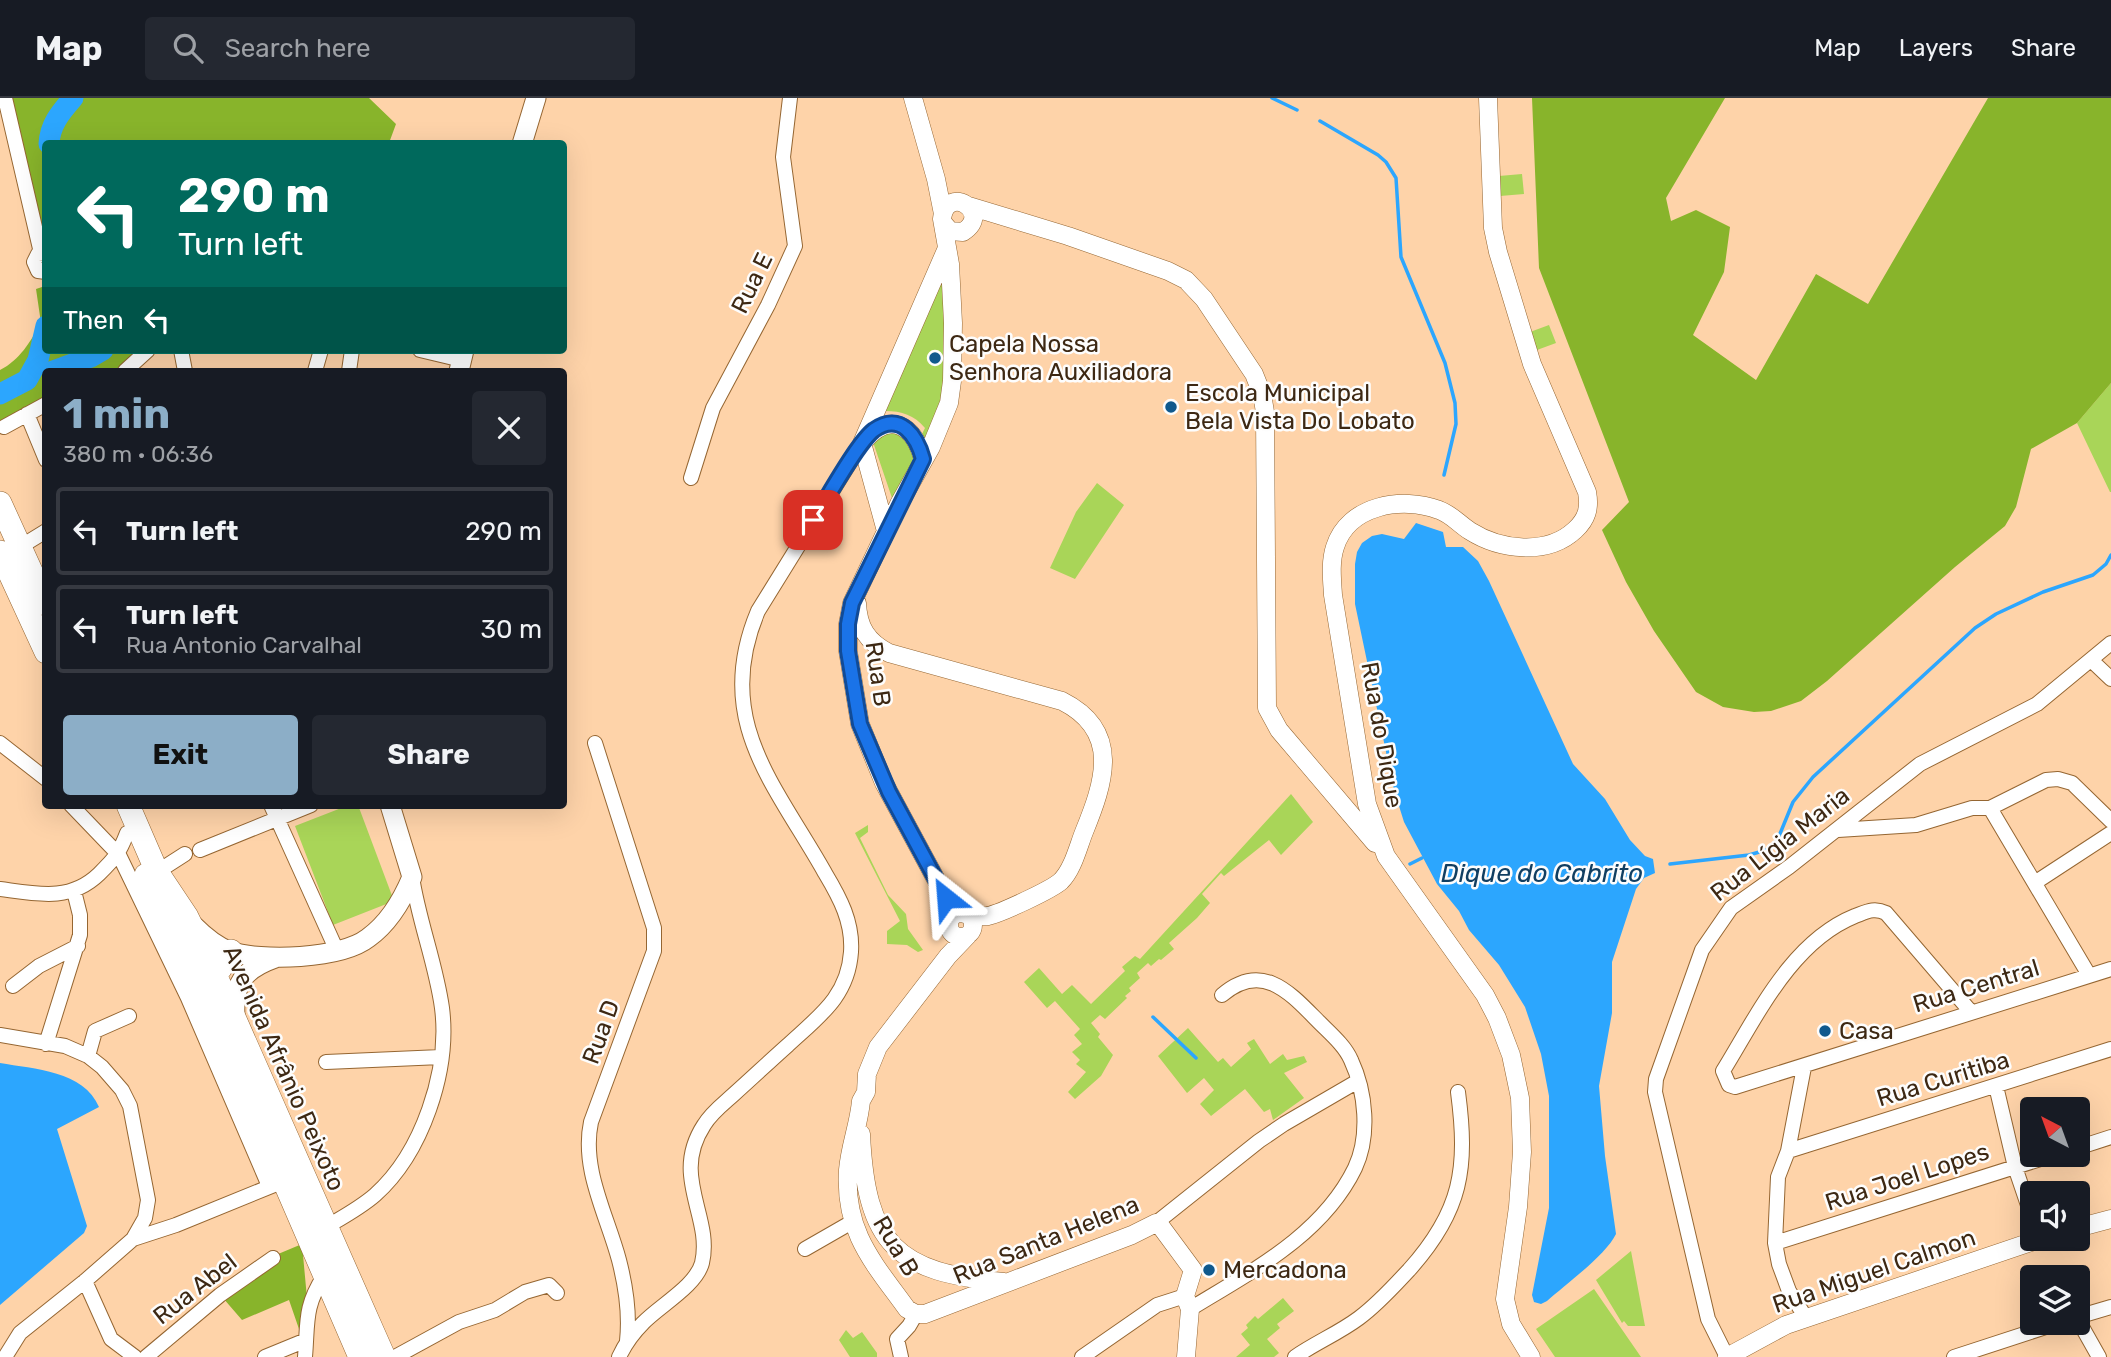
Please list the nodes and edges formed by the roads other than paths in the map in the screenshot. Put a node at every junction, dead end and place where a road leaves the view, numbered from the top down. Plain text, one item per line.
1 (5, 98) edge
2 (790, 98) edge
3 (913, 98) edge
4 (1489, 98) edge
5 (533, 101) edge
6 (523, 140) edge
7 (936, 179) junction
8 (967, 204) junction
9 (1007, 217) junction
10 (943, 219) junction
11 (965, 231) junction
12 (948, 246) junction
13 (42, 249) edge
14 (42, 253) edge
15 (42, 272) edge
16 (144, 354) edge
17 (437, 354) edge
18 (462, 360) edge
19 (128, 368) edge
20 (42, 406) edge
21 (27, 414) junction
22 (4, 428) dead end
23 (862, 443) junction
24 (42, 450) edge
25 (923, 459) junction
26 (847, 467) junction
27 (870, 471) junction
28 (691, 478) dead end
29 (0, 503) edge
30 (886, 531) junction
31 (42, 533) edge
32 (10, 549) edge
33 (858, 591) junction
34 (42, 598) edge
35 (42, 641) edge
36 (2111, 643) edge
37 (2091, 660) junction
38 (2111, 679) edge
39 (0, 743) edge
40 (595, 743) dead end
41 (42, 776) edge
42 (1364, 786) junction
43 (1337, 797) junction
44 (1990, 807) junction
45 (76, 809) edge
46 (115, 809) edge
47 (130, 809) edge
48 (391, 809) edge
49 (274, 812) edge
50 (2111, 821) edge
51 (1832, 831) junction
52 (2111, 833) edge
53 (123, 844) junction
54 (200, 849) dead end
55 (185, 854) dead end
56 (1386, 856) junction
57 (158, 872) junction
58 (412, 877) junction
59 (2036, 883) junction
60 (0, 889) edge
61 (74, 891) junction
62 (946, 898) junction
63 (966, 914) junction
64 (987, 916) junction
65 (949, 927) junction
66 (969, 934) junction
67 (78, 946) junction
68 (337, 951) junction
69 (948, 956) junction
70 (276, 958) junction
71 (215, 969) junction
72 (2111, 969) edge
73 (2090, 975) junction
74 (238, 984) junction
75 (13, 986) dead end
76 (1222, 995) dead end
77 (1971, 1012) junction
78 (129, 1016) dead end
79 (235, 1019) junction
80 (0, 1035) edge
81 (46, 1044) junction
82 (2111, 1049) edge
83 (88, 1056) junction
84 (441, 1058) junction
85 (326, 1062) dead end
86 (1804, 1067) junction
87 (1358, 1081) junction
88 (1996, 1086) junction
89 (1458, 1092) dead end
90 (860, 1113) junction
91 (2111, 1138) edge
92 (2090, 1144) edge
93 (1788, 1151) junction
94 (2020, 1165) edge
95 (2015, 1167) junction
96 (2020, 1182) edge
97 (277, 1184) junction
98 (867, 1186) junction
99 (848, 1188) junction
100 (2111, 1219) edge
101 (852, 1223) junction
102 (1156, 1223) junction
103 (2090, 1225) edge
104 (326, 1227) junction
105 (133, 1239) junction
106 (1775, 1243) junction
107 (2020, 1245) edge
108 (805, 1249) dead end
109 (273, 1258) dead end
110 (324, 1276) junction
111 (85, 1282) junction
112 (1008, 1283) junction
113 (557, 1293) dead end
114 (1187, 1302) junction
115 (2111, 1307) edge
116 (916, 1314) junction
117 (2090, 1314) edge
118 (1806, 1318) junction
119 (2021, 1335) edge
120 (2087, 1335) edge
121 (304, 1341) junction
122 (627, 1341) junction
123 (899, 1350) edge
124 (1086, 1356) edge
125 (5, 1357) edge
126 (135, 1357) edge
127 (146, 1357) edge
128 (265, 1357) edge
129 (305, 1357) edge
130 (360, 1357) edge
131 (384, 1357) edge
132 (395, 1357) edge
133 (619, 1357) edge
134 (1186, 1357) edge
135 (1295, 1357) edge
136 (1531, 1357) edge
137 (1727, 1357) edge
138 (1954, 1357) edge
139 (2099, 1357) edge

1 - 13 street
2 - 28 street, Rua E
3 - 7 street
4 - 42 street, Rua do Dique
5 - 6 main road
7 - 8 street
7 - 10 street
8 - 9 street
8 - 10 street
8 - 11 street
9 - 11 street
9 - 43 street
10 - 11 street
10 - 12 street, Rua B
11 - 12 street
12 - 23 street
12 - 25 street, Rua B
14 - 15 street
16 - 19 street
17 - 18 street
20 - 21 street
21 - 22 street
21 - 24 street
23 - 25 street
23 - 26 street
23 - 27 street
25 - 30 street, Rua B
26 - 27 street
26 - 122 street
27 - 30 street
29 - 32 main road
30 - 33 street, Rua B
31 - 32 street
32 - 34 main road
32 - 35 main road
33 - 62 street, Rua B
33 - 64 street
36 - 37 street, Rua Lígia Maria
37 - 38 street
37 - 51 street, Rua Lígia Maria
39 - 41 street
40 - 122 street, Rua D
42 - 43 street
42 - 56 street, Rua do Dique
43 - 56 street
44 - 50 street
44 - 51 street
44 - 59 street
45 - 53 street
46 - 53 main road, Avenida Afrânio Peixoto
47 - 57 main road, Avenida Afrânio Peixoto
48 - 58 main road
49 - 54 street
49 - 68 street
51 - 137 street, Rua Lígia Maria
52 - 59 street
53 - 61 street
53 - 71 main road, Avenida Afrânio Peixoto
53 - 97 street
55 - 57 street
56 - 136 street, Rua do Dique
57 - 71 main road, Avenida Afrânio Peixoto
58 - 68 main road
58 - 84 street
59 - 73 street
60 - 61 street
61 - 67 street
62 - 63 street, Rua B
62 - 65 street
63 - 64 street
63 - 65 street
63 - 66 street
64 - 66 street, Rua B
65 - 66 street
65 - 69 street
66 - 69 street, Rua B
67 - 75 street
67 - 81 street
68 - 70 main road
69 - 90 street, Rua B
70 - 71 main road
70 - 74 main road
71 - 74 main road
71 - 79 main road, Avenida Afrânio Peixoto
71 - 97 main road, Avenida Afrânio Peixoto
72 - 73 street, Rua Central
73 - 77 street, Rua Central
74 - 79 main road
76 - 87 street
77 - 86 street, Rua Central
77 - 86 street, Rua Central
78 - 83 street
79 - 104 main road, Avenida Afrânio Peixoto
80 - 81 street
81 - 83 street
82 - 88 street, Rua Curitiba
83 - 105 street
84 - 85 street
84 - 104 street
86 - 93 street
87 - 102 street, Rua Santa Helena
87 - 114 street
88 - 93 street, Rua Curitiba
88 - 95 street
89 - 135 street
90 - 98 street, Rua B
90 - 99 street, Rua B
91 - 92 street
93 - 106 street
94 - 95 street, Rua Joel Lopes
95 - 96 street
95 - 106 street, Rua Joel Lopes
97 - 105 street
97 - 110 main road, Avenida Afrânio Peixoto
98 - 99 street
98 - 112 street, Rua B
99 - 101 street, Rua B
100 - 103 street
101 - 108 street
101 - 116 street, Rua B
102 - 112 street, Rua Santa Helena
102 - 114 street
104 - 131 main road, Avenida Afrânio Peixoto
105 - 111 street
106 - 118 street
107 - 118 street, Rua Miguel Calmon
109 - 127 street, Rua Abel
110 - 121 street
110 - 130 main road, Avenida Afrânio Peixoto
111 - 125 street
111 - 126 street
112 - 116 street, Rua Santa Helena
113 - 132 street
114 - 124 street
114 - 134 street
115 - 117 street
116 - 123 street
118 - 137 street, Rua Miguel Calmon
119 - 138 street
120 - 139 street
121 - 128 street
121 - 129 street
122 - 133 street

